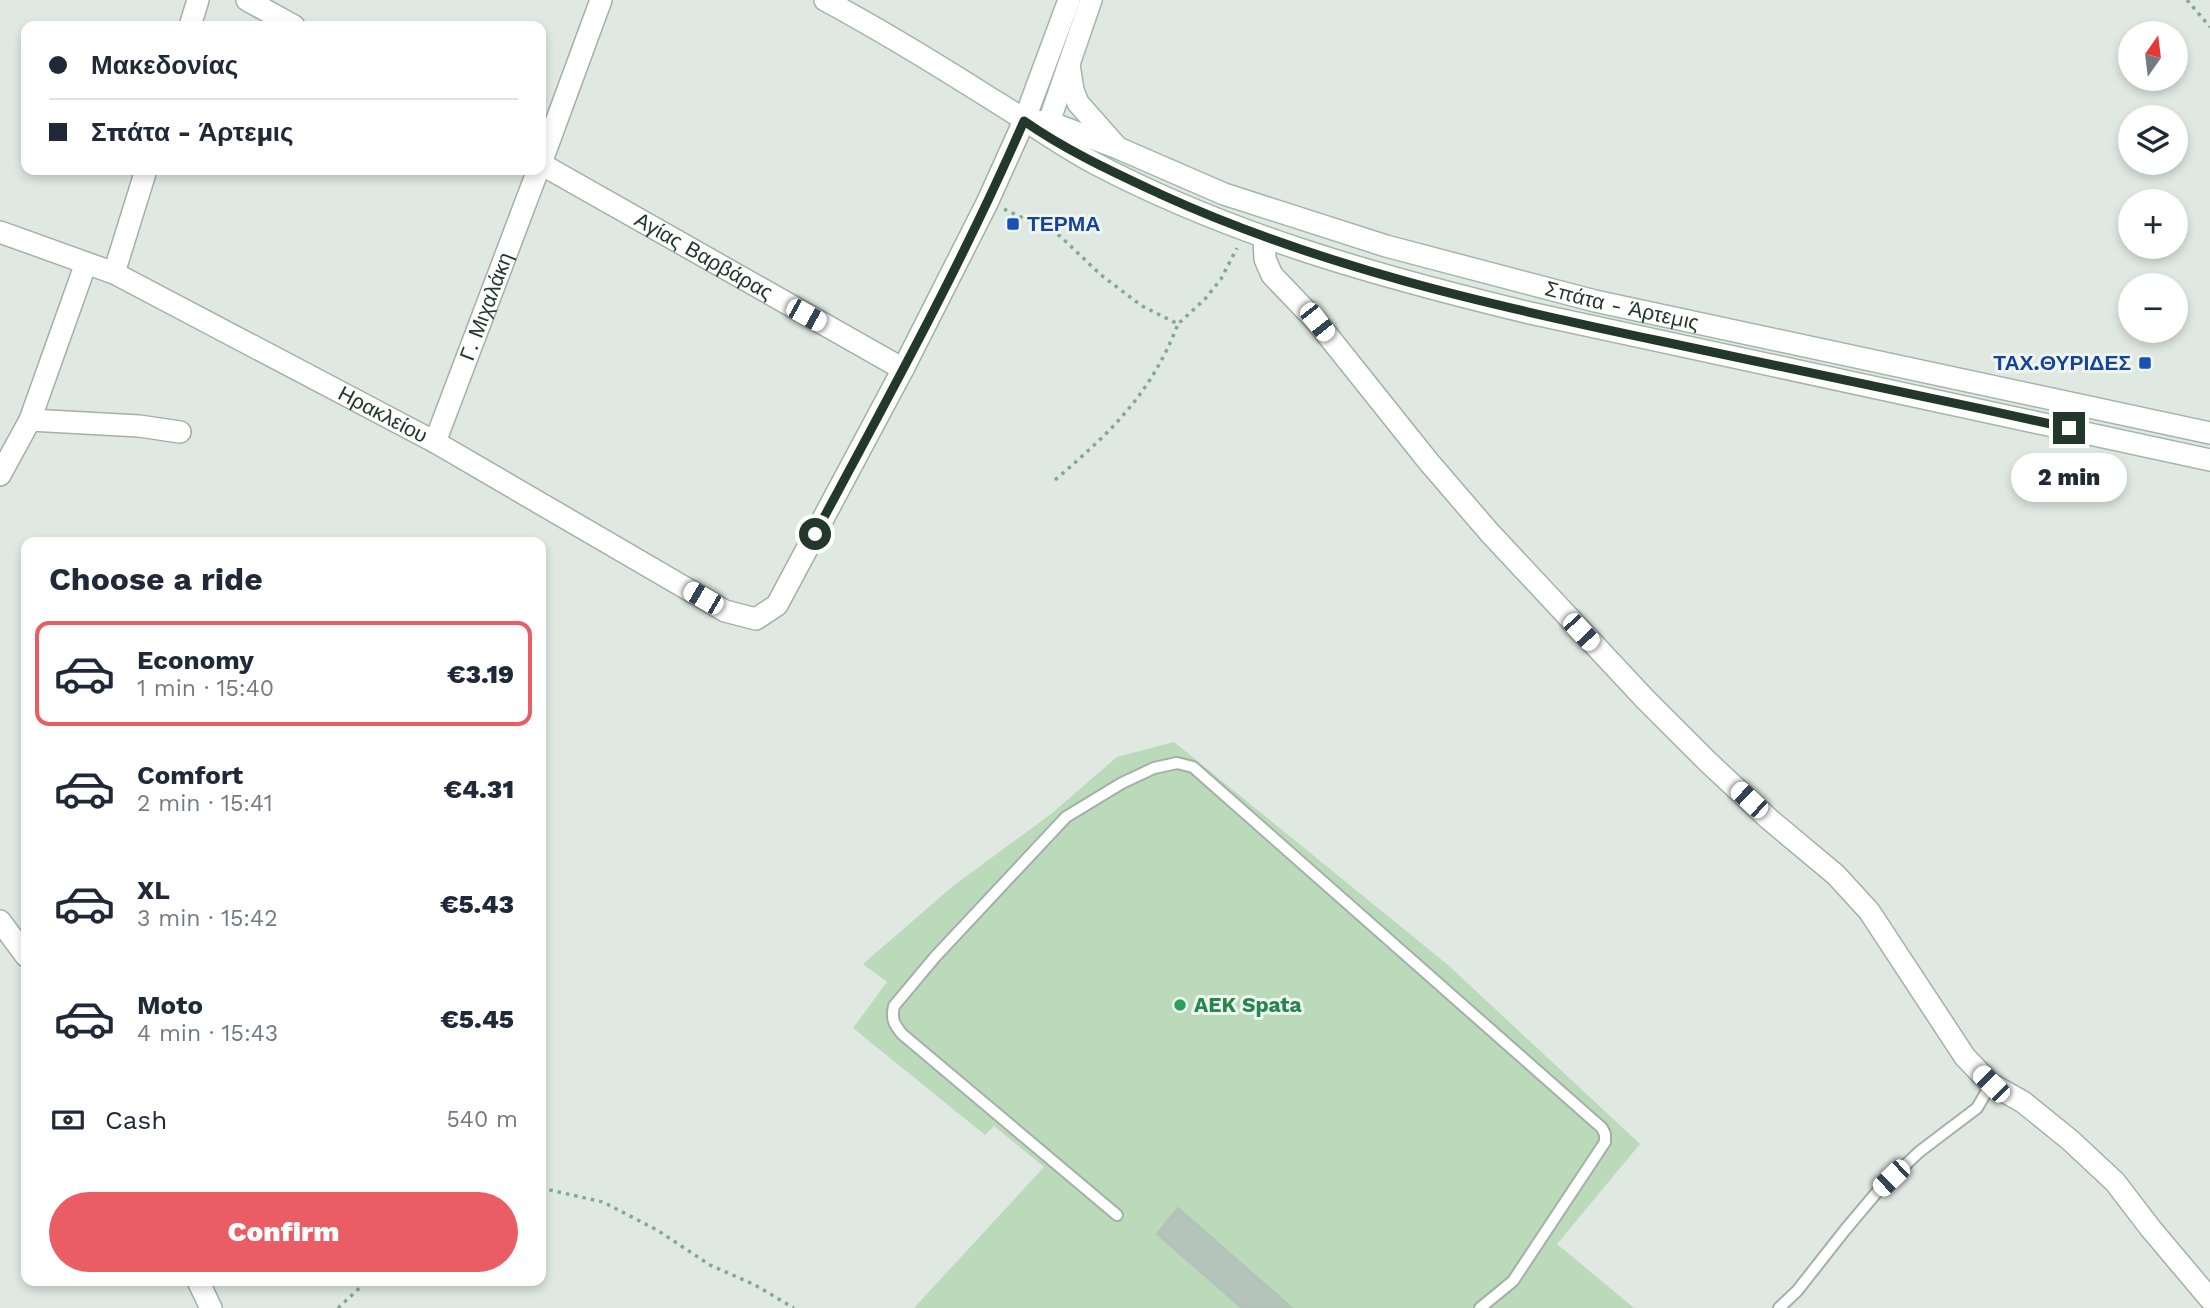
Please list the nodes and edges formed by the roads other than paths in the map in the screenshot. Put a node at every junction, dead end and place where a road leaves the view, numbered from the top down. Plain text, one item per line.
1 (198, 0) edge
2 (247, 0) edge
3 (601, 0) edge
4 (1069, 0) edge
5 (1091, 0) edge
6 (835, 3) edge
7 (192, 21) edge
8 (285, 21) edge
9 (1069, 63) junction
10 (1024, 121) junction
11 (1049, 121) junction
12 (1118, 148) junction
13 (546, 150) edge
14 (546, 167) edge
15 (144, 175) edge
16 (536, 175) edge
17 (0, 232) edge
18 (1255, 235) junction
19 (86, 262) junction
20 (114, 273) junction
21 (903, 369) junction
22 (30, 420) junction
23 (180, 432) dead end
24 (2210, 433) edge
25 (9, 436) edge
26 (435, 442) junction
27 (2210, 460) edge
28 (0, 475) edge
29 (0, 921) edge
30 (21, 949) edge
31 (1991, 1084) junction
32 (1117, 1214) dead end
33 (200, 1286) edge
34 (2210, 1299) edge
35 (211, 1308) edge
36 (1480, 1308) edge
37 (1779, 1308) edge

1 - 7 street
2 - 8 street
3 - 13 street
4 - 10 street
5 - 9 street
6 - 10 street, Σπάτα - Άρτεμις
9 - 11 street
9 - 12 street
10 - 11 street
10 - 18 street, Σπάτα - Άρτεμις
10 - 21 street
11 - 12 street, Σπάτα - Άρτεμις
12 - 24 street, Σπάτα - Άρτεμις
14 - 21 street, Αγίας Βαρβάρας
15 - 20 street
16 - 26 street, Γ. Μιχαλάκη
17 - 19 street, Ηρακλείου
18 - 27 street, Σπάτα - Άρτεμις
18 - 31 street
19 - 20 street, Ηρακλείου
19 - 22 street
20 - 26 street, Ηρακλείου
21 - 26 street, Ηρακλείου
22 - 23 street
22 - 25 street
25 - 28 street
29 - 30 street
31 - 34 street
31 - 37 lane
32 - 36 lane
33 - 35 street

